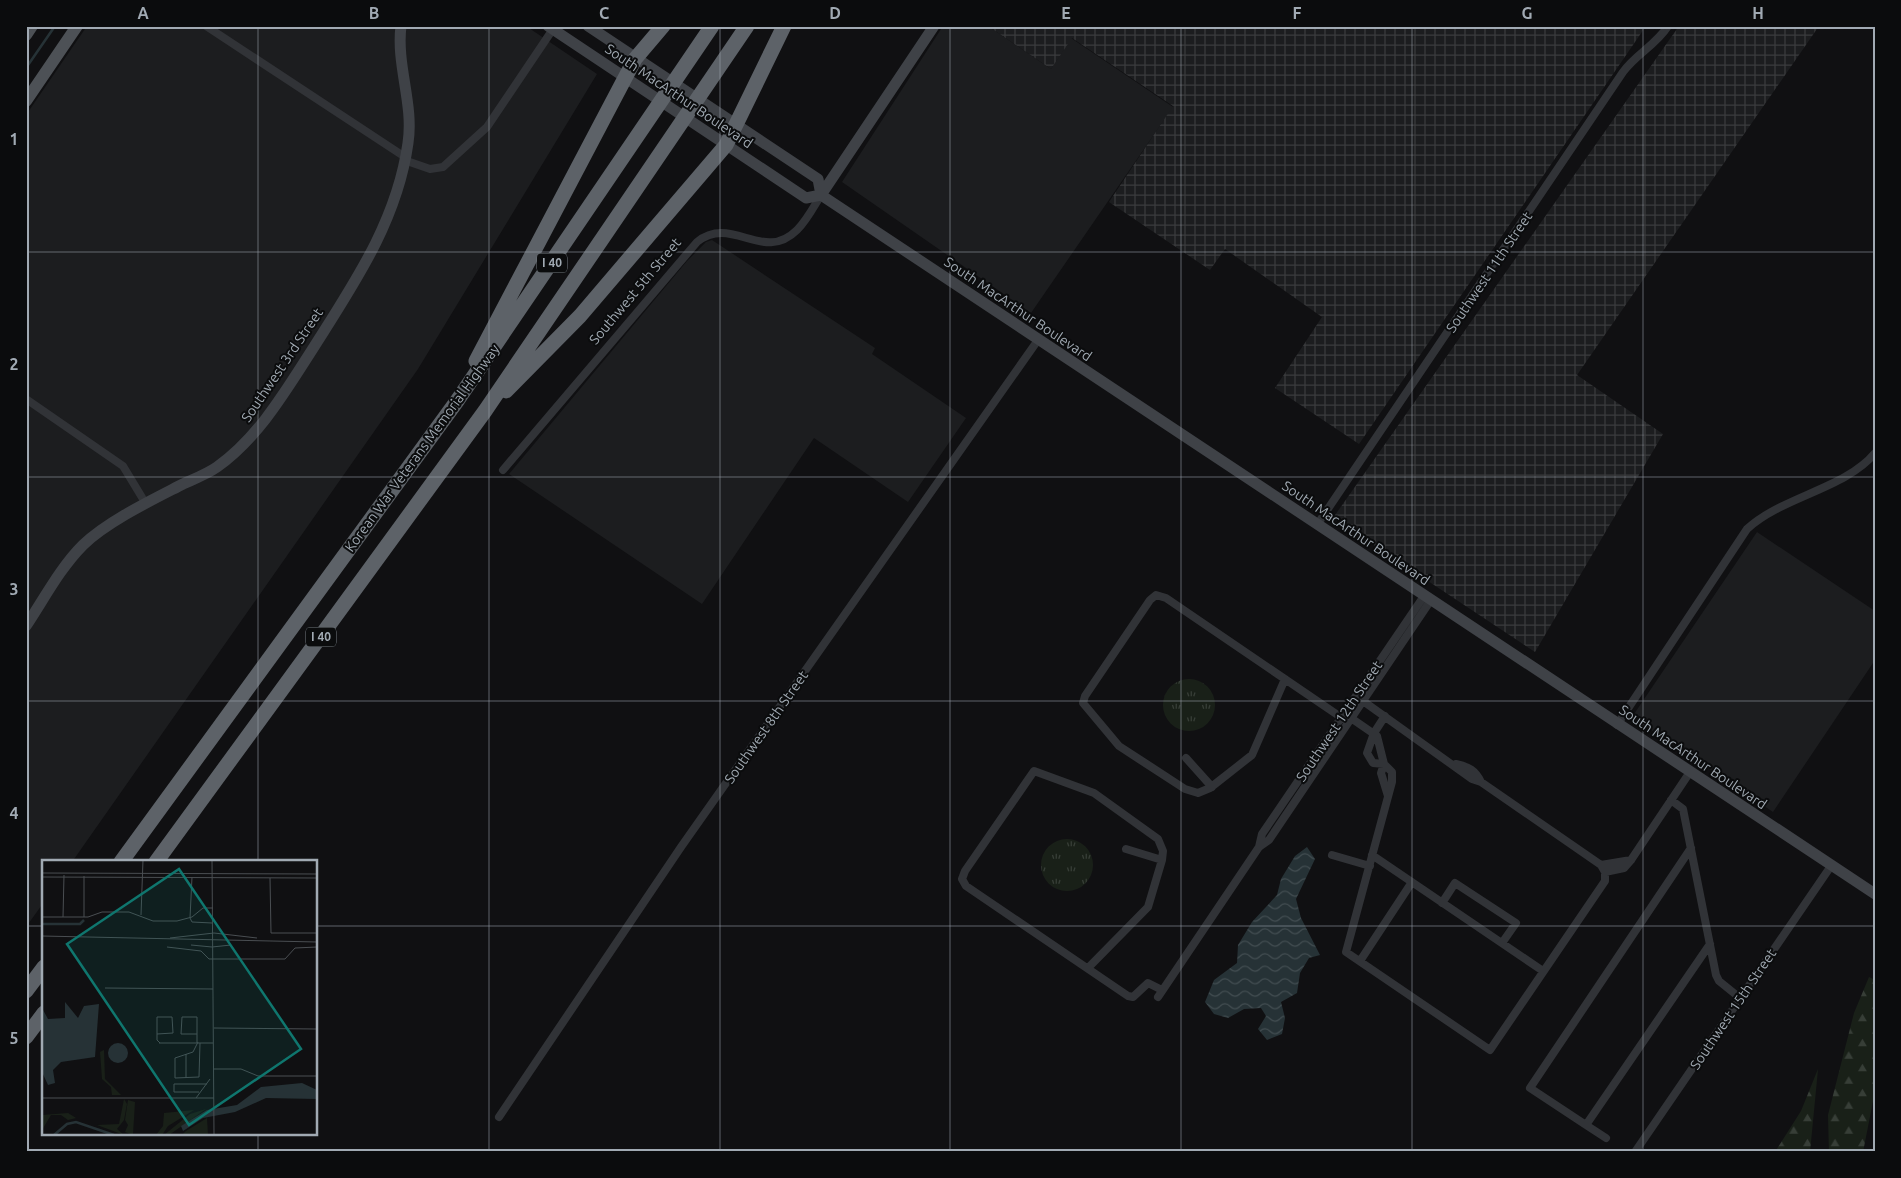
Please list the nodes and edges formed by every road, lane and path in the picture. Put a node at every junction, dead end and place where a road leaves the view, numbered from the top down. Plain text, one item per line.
1 (32, 26) edge
2 (77, 26) edge
3 (206, 26) edge
4 (402, 26) edge
5 (588, 26) edge
6 (664, 26) edge
7 (712, 26) edge
8 (747, 26) edge
9 (784, 26) edge
10 (934, 26) edge
11 (1668, 26) edge
12 (551, 28) edge
13 (26, 34) edge
14 (635, 59) junction
15 (625, 78) junction
16 (26, 101) edge
17 (735, 125) junction
18 (726, 145) junction
19 (405, 159) junction
20 (821, 195) junction
21 (1038, 340) junction
22 (26, 399) edge
23 (457, 401) junction
24 (485, 411) junction
25 (1875, 453) edge
26 (503, 470) dead end
27 (146, 504) junction
28 (1318, 525) junction
29 (1427, 598) junction
30 (26, 626) edge
31 (1285, 679) junction
32 (1363, 701) junction
33 (1385, 716) junction
34 (1346, 718) junction
35 (1617, 724) junction
36 (1374, 733) junction
37 (1186, 758) dead end
38 (1384, 764) junction
39 (1690, 772) junction
40 (1212, 787) junction
41 (1671, 800) junction
42 (1126, 848) dead end
43 (1690, 848) junction
44 (1332, 855) dead end
45 (1372, 855) junction
46 (122, 860) edge
47 (157, 860) edge
48 (1162, 860) junction
49 (1370, 866) junction
50 (1830, 866) junction
51 (1603, 869) junction
52 (1412, 882) junction
53 (1875, 894) edge
54 (1442, 903) junction
55 (1502, 943) junction
56 (1710, 944) junction
57 (1360, 962) junction
58 (1088, 968) junction
59 (42, 970) edge
60 (1543, 972) junction
61 (26, 991) edge
62 (1740, 998) junction
63 (42, 1016) edge
64 (26, 1037) edge
65 (499, 1117) dead end
66 (1586, 1125) junction
67 (1606, 1138) dead end
68 (1635, 1152) edge

1 - 13 main road
2 - 16 main road
3 - 19 street
4 - 19 main road, Southwest 3rd Street
5 - 14 main road, South MacArthur Boulevard
6 - 14 highway
7 - 23 highway, Korean War Veterans Memorial Highway / I 40
8 - 24 highway, Korean War Veterans Memorial Highway / I 40
9 - 17 highway
10 - 20 main road, Southwest 5th Street
11 - 28 street, Southwest 11th Street
12 - 15 main road, South MacArthur Boulevard
12 - 19 street
14 - 15 highway
14 - 17 main road, South MacArthur Boulevard
15 - 18 main road, South MacArthur Boulevard
15 - 23 highway
17 - 18 highway
17 - 20 main road, South MacArthur Boulevard
18 - 20 main road, South MacArthur Boulevard
18 - 24 highway
19 - 27 main road, Southwest 3rd Street
20 - 21 main road, South MacArthur Boulevard
20 - 26 street, Southwest 5th Street
21 - 28 main road, South MacArthur Boulevard
21 - 65 street, Southwest 8th Street
22 - 27 street
23 - 46 highway, Korean War Veterans Memorial Highway / I 40
24 - 47 highway, Korean War Veterans Memorial Highway / I 40
25 - 35 street
27 - 30 main road, Southwest 3rd Street
28 - 29 main road, South MacArthur Boulevard
29 - 32 street, Southwest 12th Street
29 - 34 street, Southwest 12th Street
29 - 35 main road, South MacArthur Boulevard
31 - 34 street
31 - 40 street
31 - 40 street
32 - 33 street
32 - 34 street, Southwest 12th Street
33 - 36 street
33 - 51 street
34 - 36 street
34 - 58 street, Southwest 12th Street
35 - 39 main road, South MacArthur Boulevard
36 - 38 street
36 - 38 street
37 - 40 street
38 - 45 street
39 - 41 street
39 - 50 main road, South MacArthur Boulevard
41 - 43 street
41 - 51 street
42 - 48 street
43 - 56 street
43 - 66 street
44 - 49 street
45 - 49 street
45 - 52 street
48 - 58 street
48 - 58 street
49 - 57 street
50 - 53 main road, South MacArthur Boulevard
50 - 62 street, Southwest 15th Street
51 - 60 street
52 - 54 street
52 - 57 street
54 - 55 street
54 - 55 street
55 - 60 street
56 - 62 street
56 - 66 street
57 - 60 street
59 - 61 highway
62 - 68 street, Southwest 15th Street
63 - 64 highway
66 - 67 street

